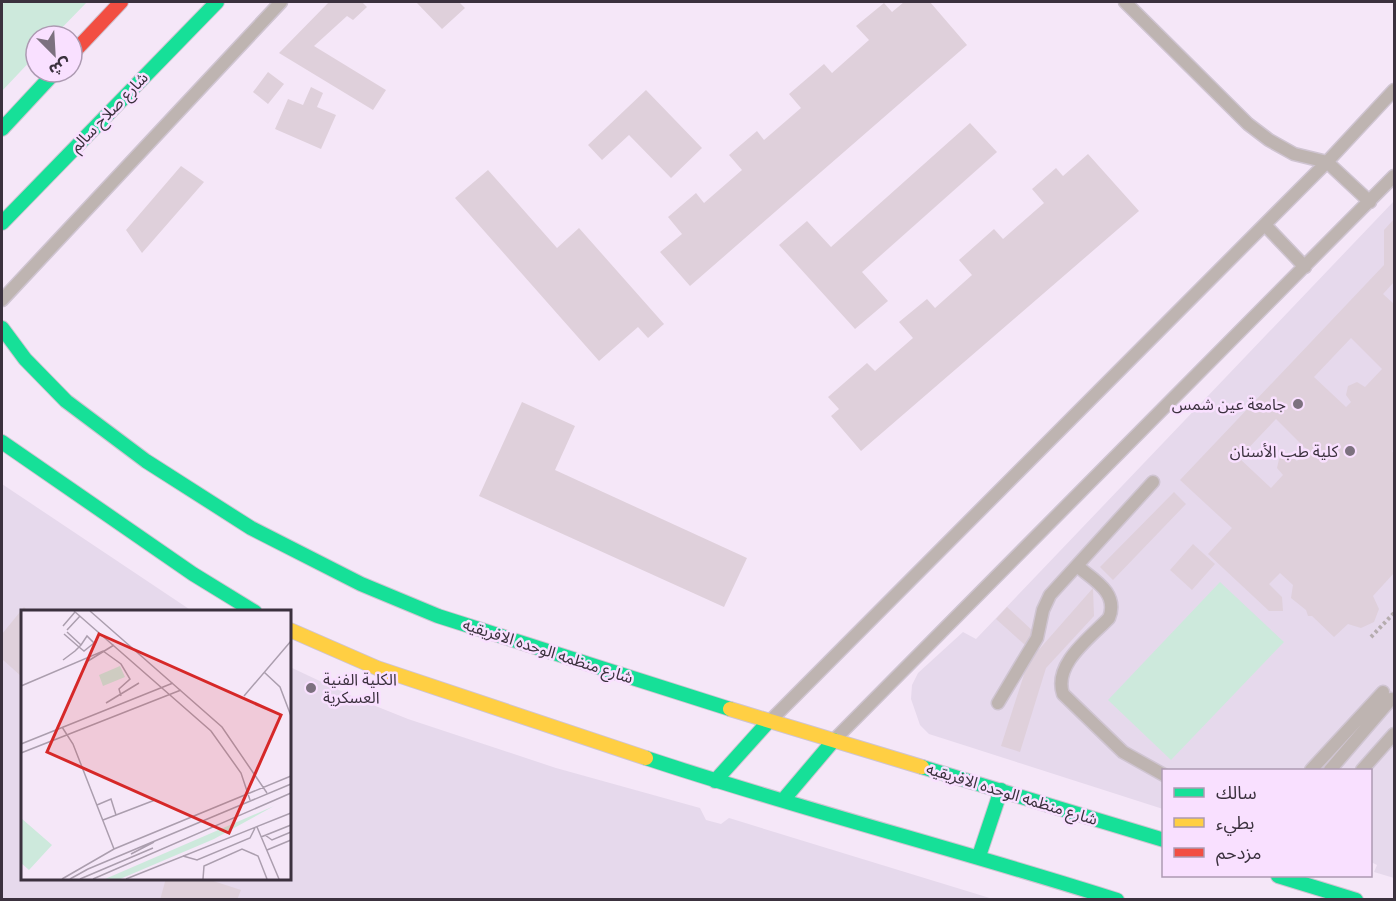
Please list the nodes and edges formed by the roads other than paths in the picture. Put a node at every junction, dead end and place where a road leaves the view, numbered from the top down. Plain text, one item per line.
1 (121, 2) edge
2 (217, 2) edge
3 (280, 2) edge
4 (1125, 2) edge
5 (84, 41) edge
6 (44, 84) edge
7 (1395, 90) edge
8 (2, 129) edge
9 (1327, 162) junction
10 (1395, 176) edge
11 (1370, 202) junction
12 (2, 223) edge
13 (1265, 225) junction
14 (1305, 267) junction
15 (2, 300) edge
16 (2, 328) edge
17 (2, 442) edge
18 (1154, 482) dead end
19 (1077, 566) junction
20 (252, 610) edge
21 (291, 630) edge
22 (999, 703) dead end
23 (769, 721) junction
24 (1395, 734) edge
25 (834, 740) junction
26 (1313, 769) edge
27 (1332, 769) edge
28 (1364, 769) edge
29 (1162, 774) edge
30 (715, 781) junction
31 (1001, 790) junction
32 (784, 799) junction
33 (1162, 839) edge
34 (979, 856) junction
35 (1281, 877) edge
36 (1117, 900) edge
37 (1356, 900) edge

1 - 5 main road
2 - 12 main road, شارع صلاح سالم
3 - 15 lane
4 - 9 lane
6 - 8 main road
7 - 9 lane
9 - 11 lane
9 - 13 lane
10 - 11 lane
11 - 14 lane
13 - 14 lane
13 - 23 lane
14 - 25 lane
16 - 23 main road, شارع منظمه الوحده الافريقيه
17 - 20 main road
18 - 19 lane
19 - 22 lane
19 - 29 lane
21 - 30 main road
23 - 25 main road, شارع منظمه الوحده الافريقيه
23 - 30 main road
24 - 28 lane
25 - 31 main road, شارع منظمه الوحده الافريقيه
25 - 32 main road
26 - 27 lane
30 - 32 main road
31 - 33 main road, شارع منظمه الوحده الافريقيه
31 - 34 main road
32 - 34 main road
34 - 36 main road
35 - 37 main road

